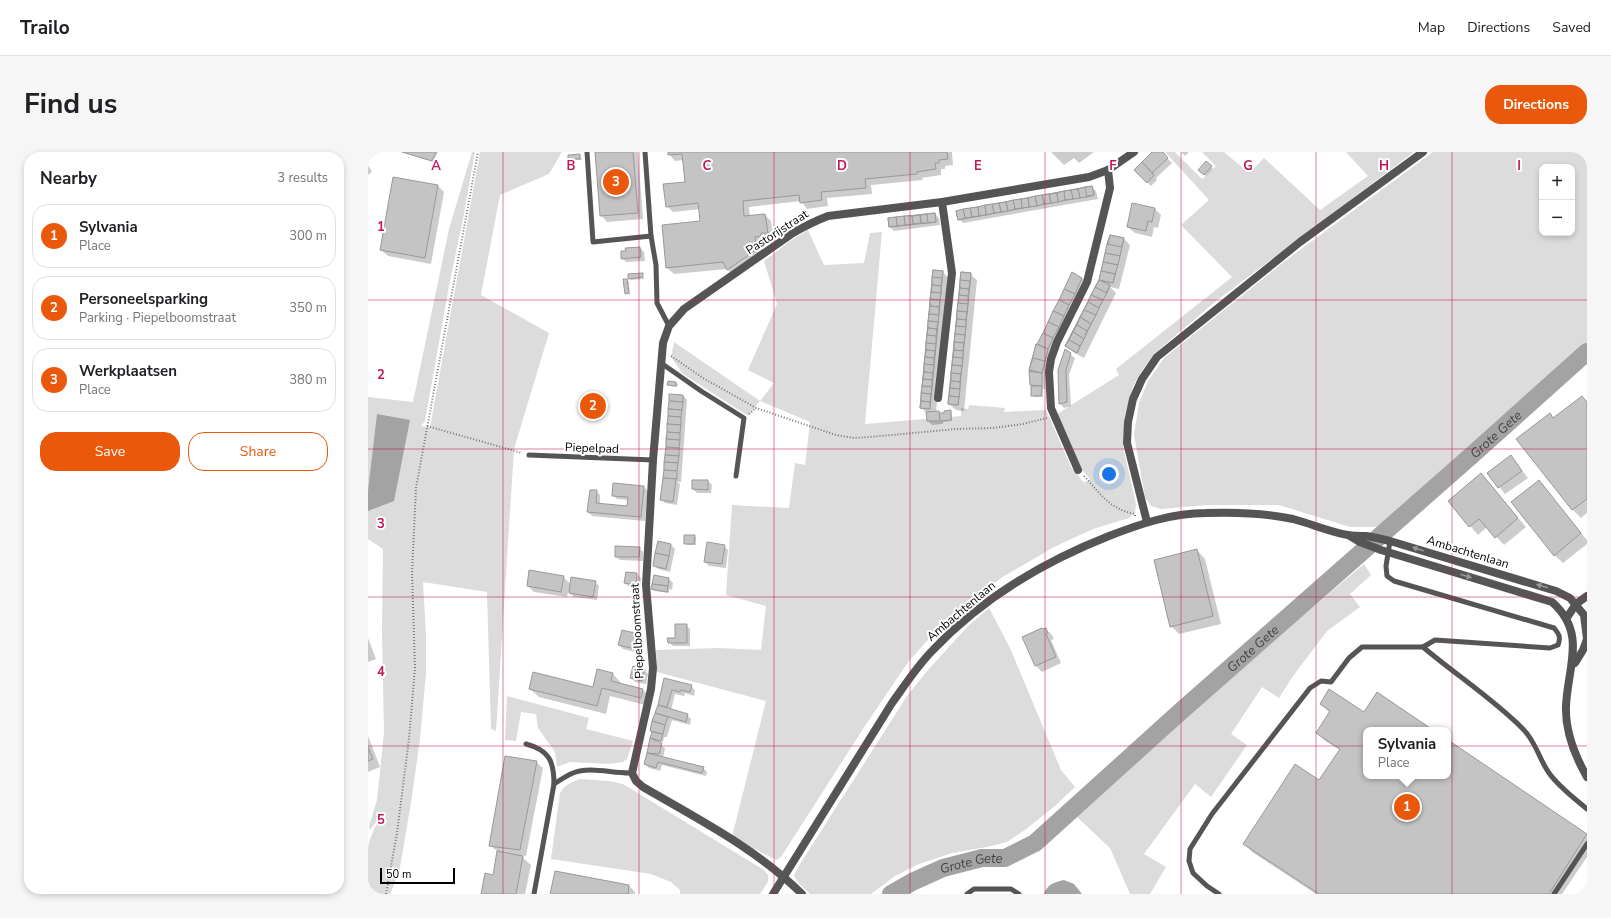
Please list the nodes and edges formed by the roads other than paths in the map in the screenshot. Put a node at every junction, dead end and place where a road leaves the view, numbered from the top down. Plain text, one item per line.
1 (587, 152) edge
2 (645, 152) edge
3 (1134, 152) edge
4 (1423, 152) edge
5 (1108, 170) junction
6 (942, 202) junction
7 (651, 236) junction
8 (669, 326) junction
9 (661, 363) junction
10 (938, 398) dead end
11 (529, 455) road end
12 (653, 460) junction
13 (1078, 470) road end
14 (736, 476) dead end
15 (1147, 522) junction
16 (1348, 535) junction
17 (1390, 541) junction
18 (1385, 551) junction
19 (1587, 596) edge
20 (1576, 604) junction
21 (1585, 614) edge
22 (1568, 616) junction
23 (1424, 647) junction
24 (1575, 663) junction
25 (526, 744) dead end
26 (632, 773) junction
27 (1587, 777) edge
28 (554, 784) junction
29 (1587, 809) edge
30 (1587, 844) edge
31 (784, 876) junction
32 (534, 894) edge
33 (773, 894) edge
34 (802, 894) edge
35 (967, 894) edge
36 (1019, 894) edge
37 (1219, 894) edge
38 (1554, 894) edge

1 - 7 lane
2 - 7 lane
3 - 5 street, Pastorijstraat
4 - 15 street
5 - 6 street, Pastorijstraat
5 - 13 street
6 - 8 street, Pastorijstraat
6 - 10 street
7 - 8 lane
8 - 9 street, Piepelboomstraat
9 - 12 street, Piepelboomstraat
9 - 14 lane
11 - 12 lane, Piepelpad
12 - 26 street, Piepelboomstraat
15 - 16 street, Ambachtenlaan
15 - 31 street, Ambachtenlaan
16 - 17 street, Ambachtenlaan
16 - 18 street, Ambachtenlaan
17 - 18 lane
20 -> 17 street, Ambachtenlaan
18 -> 22 street, Ambachtenlaan
18 - 23 lane
19 - 20 street
20 - 21 street, Ambachtenlaan
20 - 22 street
21 - 22 street
21 - 24 street
22 - 24 street
23 - 29 lane
23 - 37 lane
24 - 27 street
25 - 28 lane
26 - 28 lane
26 - 31 street
28 - 32 lane
30 - 38 lane
31 - 33 street, Ambachtenlaan
31 - 34 street
35 - 36 lane

